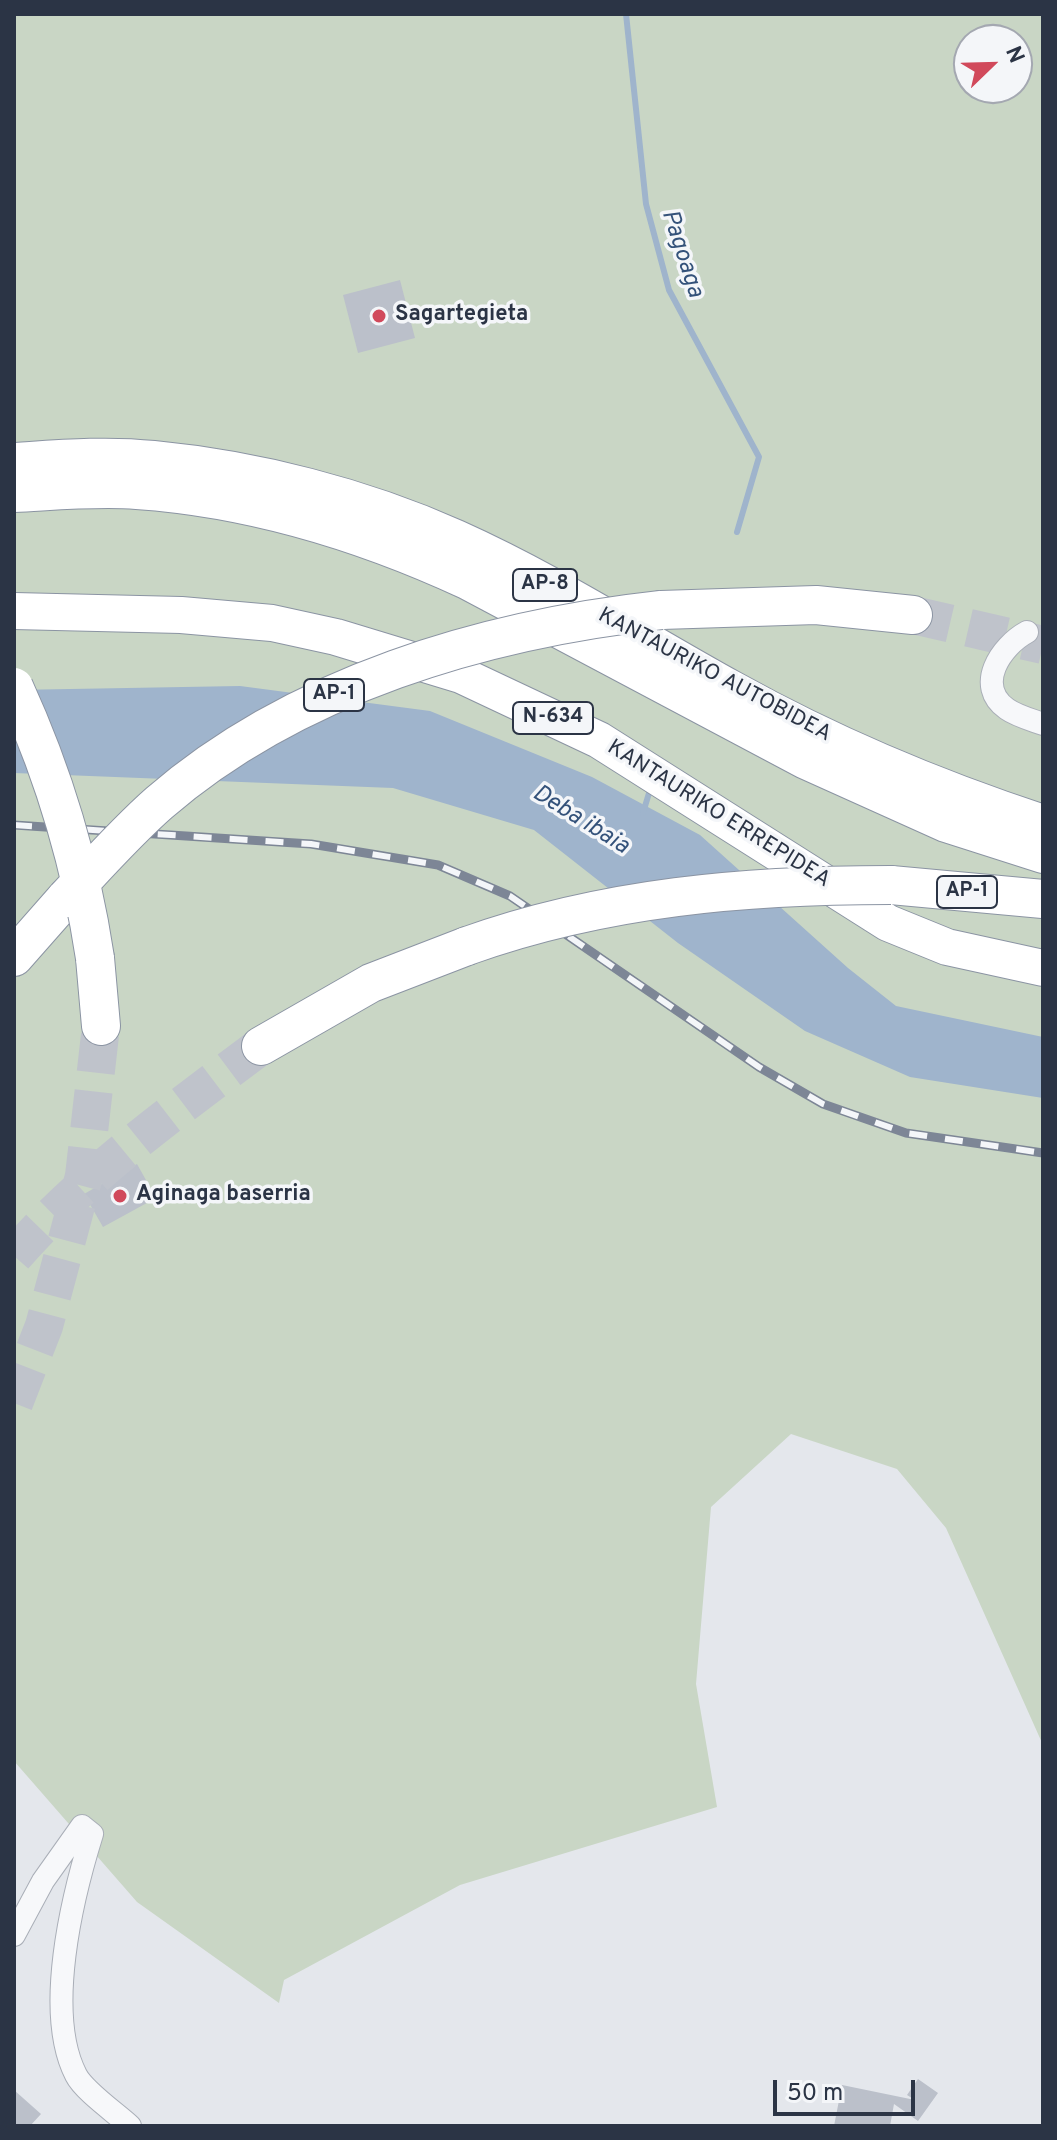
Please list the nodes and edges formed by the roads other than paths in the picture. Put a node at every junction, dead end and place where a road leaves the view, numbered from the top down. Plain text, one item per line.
1 (14, 462) edge
2 (14, 493) edge
3 (14, 611) edge
4 (913, 615) tunnel mouth
5 (1027, 632) dead end
6 (14, 687) edge
7 (1043, 724) edge
8 (1043, 824) edge
9 (1043, 854) edge
10 (1043, 899) edge
11 (14, 957) edge
12 (1043, 968) edge
13 (101, 1026) tunnel mouth
14 (261, 1046) tunnel mouth
15 (14, 1935) edge
16 (130, 2126) edge

1 - 8 highway, KANTAURIKO AUTOBIDEA / AP-8
2 - 9 highway, KANTAURIKO AUTOBIDEA / AP-8
3 - 12 highway, KANTAURIKO ERREPIDEA / N-634
4 - 11 highway, AP-1, bridge
5 - 7 street
6 - 13 highway, bridge
10 - 14 highway, AP-1, bridge
15 - 16 street

